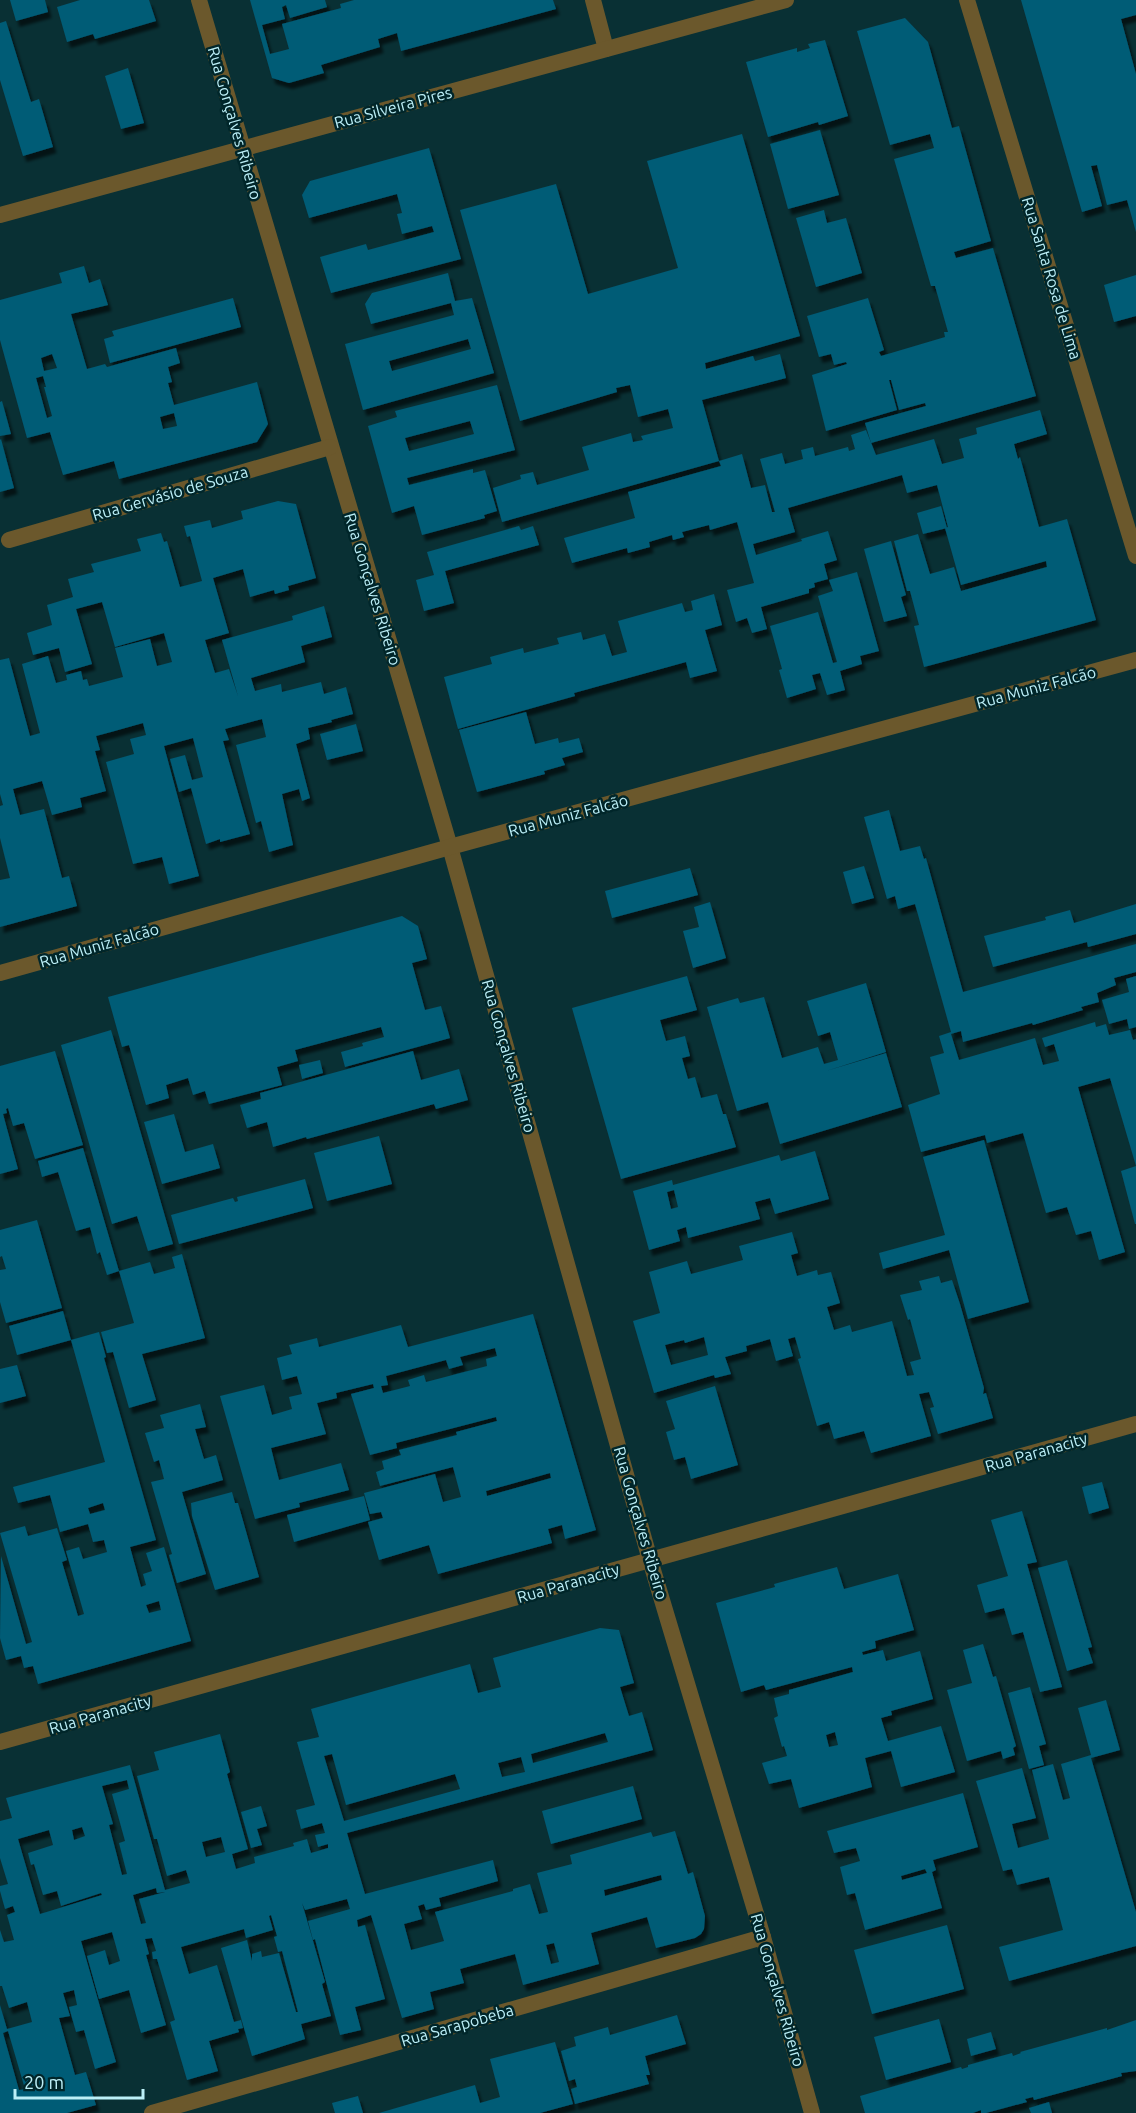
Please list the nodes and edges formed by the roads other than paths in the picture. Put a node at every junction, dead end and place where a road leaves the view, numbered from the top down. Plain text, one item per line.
1 (199, 0) edge
2 (593, 0) edge
3 (786, 0) edge
4 (967, 0) edge
5 (606, 48) junction
6 (242, 148) junction
7 (0, 215) edge
8 (330, 447) junction
9 (9, 540) dead end
10 (1136, 556) edge
11 (1136, 660) edge
12 (450, 847) junction
13 (0, 973) edge
14 (1136, 1424) edge
15 (650, 1560) junction
16 (0, 1742) edge
17 (763, 1937) junction
18 (152, 2113) edge
19 (812, 2113) edge

1 - 6 street, Rua Gonçalves Ribeiro
2 - 5 street
3 - 5 street, Rua Silveira Pires
4 - 10 street, Rua Santa Rosa de Lima
5 - 6 street, Rua Silveira Pires
6 - 7 street, Rua Silveira Pires
6 - 8 street, Rua Gonçalves Ribeiro
8 - 9 street, Rua Gervásio de Souza
8 - 12 street, Rua Gonçalves Ribeiro
11 - 12 street, Rua Muniz Falcão
12 - 13 street, Rua Muniz Falcão
12 - 15 street, Rua Gonçalves Ribeiro
14 - 15 street, Rua Paranacity
15 - 16 street, Rua Paranacity
15 - 17 street, Rua Gonçalves Ribeiro
17 - 18 street, Rua Sarapobeba
17 - 19 street, Rua Gonçalves Ribeiro

